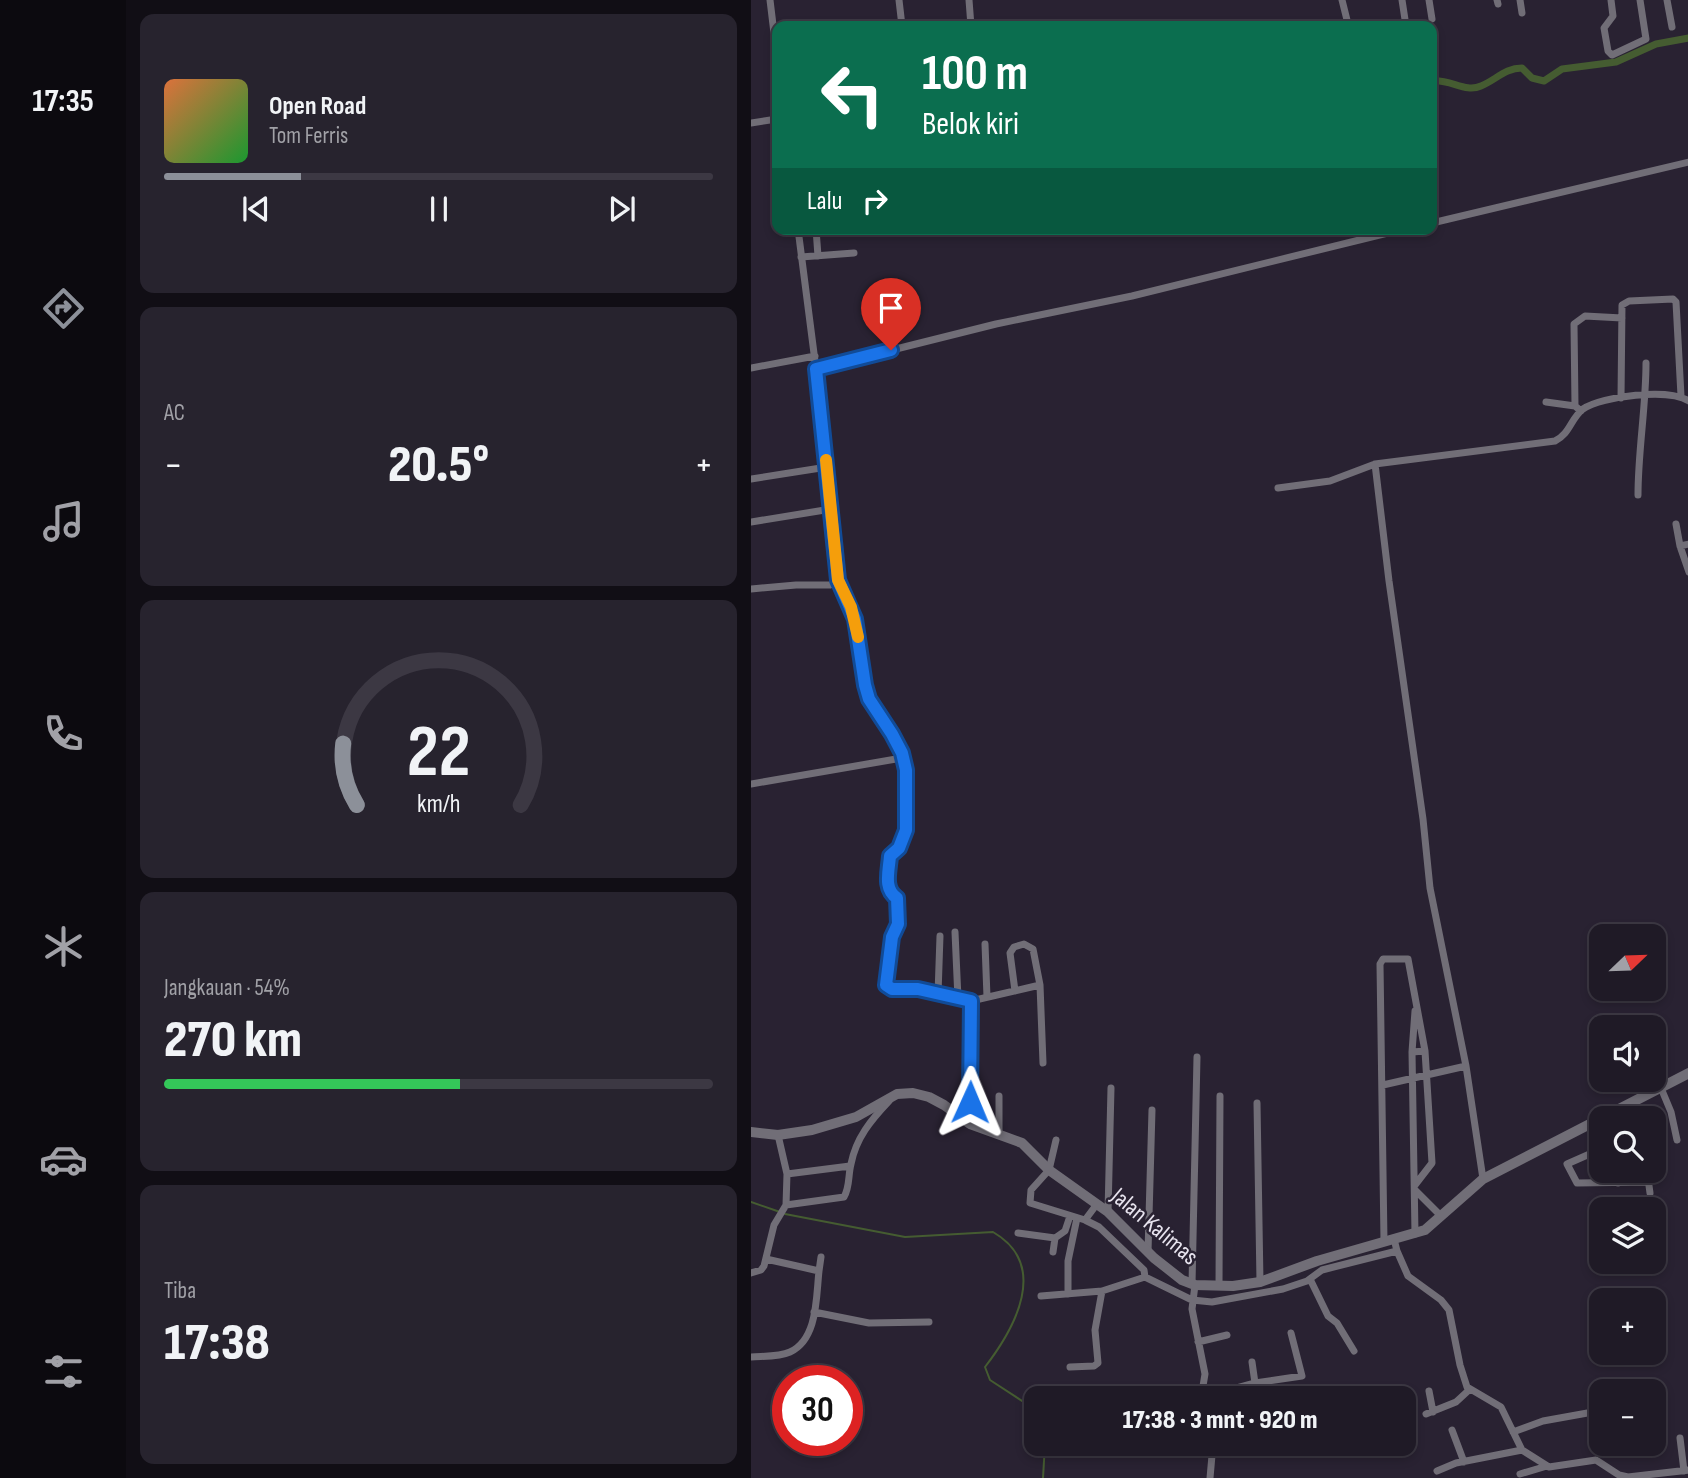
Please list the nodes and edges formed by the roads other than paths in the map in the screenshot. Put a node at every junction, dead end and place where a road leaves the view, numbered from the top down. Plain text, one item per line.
1 (770, 0) edge
2 (899, 0) edge
3 (969, 0) edge
4 (1342, 0) edge
5 (1402, 0) edge
6 (1429, 0) edge
7 (1520, 0) edge
8 (1611, 0) edge
9 (1640, 0) edge
10 (1667, 0) edge
11 (1522, 13) dead end
12 (1432, 19) dead end
13 (1347, 20) dead end
14 (773, 21) edge
15 (901, 21) edge
16 (971, 21) edge
17 (1405, 21) edge
18 (1672, 27) dead end
19 (772, 121) edge
20 (751, 123) edge
21 (1688, 162) edge
22 (1437, 222) edge
23 (799, 235) edge
24 (816, 235) edge
25 (1380, 235) edge
26 (854, 253) dead end
27 (817, 256) junction
28 (801, 257) junction
29 (1622, 318) junction
30 (815, 356) junction
31 (1688, 358) edge
32 (1679, 359) junction
33 (1646, 363) dead end
34 (751, 368) edge
35 (816, 369) junction
36 (1646, 394) junction
37 (1681, 396) junction
38 (1621, 398) junction
39 (1688, 401) edge
40 (1546, 402) dead end
41 (1578, 409) junction
42 (1375, 464) junction
43 (827, 467) junction
44 (751, 478) edge
45 (1278, 488) dead end
46 (1638, 495) dead end
47 (831, 509) junction
48 (751, 522) edge
49 (1676, 524) dead end
50 (1684, 545) edge
51 (1688, 572) edge
52 (838, 580) junction
53 (751, 589) edge
54 (902, 758) junction
55 (751, 784) edge
56 (955, 932) dead end
57 (940, 936) dead end
58 (985, 944) dead end
59 (1040, 985) junction
60 (1015, 991) junction
61 (938, 994) junction
62 (987, 997) junction
63 (958, 999) junction
64 (1415, 1000) junction
65 (971, 1001) junction
66 (1425, 1051) junction
67 (1412, 1052) junction
68 (1197, 1057) dead end
69 (1043, 1063) dead end
70 (1466, 1066) junction
71 (1688, 1073) edge
72 (1428, 1074) junction
73 (1413, 1079) junction
74 (1383, 1085) junction
75 (1666, 1085) edge
76 (1111, 1088) dead end
77 (1653, 1092) edge
78 (1663, 1092) edge
79 (897, 1094) junction
80 (999, 1096) dead end
81 (1220, 1096) dead end
82 (1257, 1103) dead end
83 (1631, 1103) junction
84 (1632, 1106) edge
85 (1152, 1110) dead end
86 (970, 1124) junction
87 (751, 1132) edge
88 (999, 1134) junction
89 (778, 1135) junction
90 (1056, 1140) dead end
91 (1677, 1140) dead end
92 (1589, 1154) edge
93 (850, 1166) junction
94 (787, 1174) junction
95 (1046, 1174) junction
96 (1483, 1179) junction
97 (1589, 1183) edge
98 (1649, 1183) edge
99 (1415, 1188) junction
100 (1650, 1193) dead end
101 (785, 1206) junction
102 (1108, 1212) junction
103 (1086, 1213) junction
104 (1441, 1216) junction
105 (1018, 1233) dead end
106 (1415, 1234) junction
107 (1055, 1238) junction
108 (1393, 1244) junction
109 (1053, 1252) dead end
110 (1148, 1252) junction
111 (821, 1257) dead end
112 (766, 1259) junction
113 (819, 1271) junction
114 (751, 1273) edge
115 (1145, 1277) junction
116 (1310, 1279) junction
117 (1260, 1282) junction
118 (1219, 1286) junction
119 (1194, 1290) junction
120 (1102, 1291) junction
121 (1068, 1294) junction
122 (1041, 1296) dead end
123 (814, 1311) junction
124 (929, 1322) dead end
125 (1291, 1334) dead end
126 (1227, 1335) dead end
127 (1198, 1342) junction
128 (1354, 1351) dead end
129 (751, 1357) edge
130 (1251, 1362) dead end
131 (1070, 1367) dead end
132 (1255, 1383) junction
133 (1202, 1386) edge
134 (1244, 1386) edge
135 (1469, 1390) junction
136 (1429, 1391) dead end
137 (1589, 1413) edge
138 (1452, 1430) dead end
139 (1513, 1432) junction
140 (1680, 1438) dead end
141 (1522, 1450) junction
142 (1211, 1456) edge
143 (1464, 1462) junction
144 (1548, 1466) junction
145 (1437, 1471) dead end
146 (1686, 1471) edge
147 (1520, 1474) dead end
148 (1651, 1476) edge
149 (1210, 1478) edge
150 (1551, 1478) edge

1 - 14 street
2 - 15 street
3 - 16 street
4 - 13 street
5 - 17 street
6 - 12 street
7 - 11 street
8 - 9 street
10 - 18 street
19 - 20 street
21 - 22 street
23 - 28 street
24 - 27 street
25 - 35 street
26 - 27 street
27 - 28 street
28 - 30 street
29 - 32 street
29 - 38 street
29 - 41 street
30 - 34 street
30 - 35 street
31 - 32 street
32 - 37 street
33 - 36 street
35 - 43 street
36 - 37 street
36 - 38 street
36 - 46 street
37 - 39 street
38 - 41 street
40 - 41 street
41 - 42 street
42 - 45 street
42 - 70 street
43 - 44 street
43 - 47 street
47 - 48 street
47 - 52 street
49 - 50 street
50 - 51 street
52 - 53 street
52 - 54 street
54 - 55 street
54 - 61 street
56 - 63 street
57 - 61 street
58 - 62 street
59 - 60 street
59 - 60 street
59 - 69 street
60 - 62 street
61 - 63 street
62 - 65 street
63 - 65 street
64 - 66 street
64 - 67 street
64 - 74 street
65 - 86 street
66 - 67 street
66 - 72 street
67 - 73 street
68 - 119 street
70 - 72 street
70 - 96 street
71 - 75 street, Jalan Kalimas
72 - 73 street
72 - 99 street
73 - 74 street
73 - 99 street
74 - 108 street
76 - 102 street
77 - 83 street, Jalan Kalimas
78 - 91 street
79 - 86 street, Jalan Kalimas
79 - 89 street
79 - 93 street
80 - 88 street
81 - 118 street
82 - 117 street
83 - 84 street
83 - 96 street, Jalan Kalimas
85 - 110 street
86 - 88 street, Jalan Kalimas
87 - 89 street
88 - 95 street, Jalan Kalimas
89 - 94 street
90 - 95 street
92 - 97 street
93 - 94 street
93 - 101 street
94 - 101 street
95 - 103 street, Jalan Kalimas
95 - 103 street
96 - 104 street, Jalan Kalimas
98 - 100 street
99 - 104 street
99 - 106 street
101 - 112 street
102 - 103 street, Jalan Kalimas
102 - 110 street, Jalan Kalimas
103 - 107 street
103 - 115 street
103 - 121 street
104 - 106 street, Jalan Kalimas
105 - 107 street
106 - 108 street, Jalan Kalimas
107 - 109 street
108 - 116 street
108 - 117 street, Jalan Kalimas
108 - 135 street
110 - 119 street, Jalan Kalimas
111 - 113 street
112 - 113 street
112 - 114 street
113 - 123 street
115 - 119 street
115 - 120 street
116 - 119 street
116 - 128 street
117 - 118 street, Jalan Kalimas
118 - 119 street, Jalan Kalimas
119 - 127 street
120 - 121 street
120 - 131 street
121 - 122 street
123 - 124 street
123 - 129 street
125 - 132 street
126 - 127 street
127 - 133 street
130 - 132 street
132 - 134 street
135 - 136 street
135 - 139 street
137 - 139 street
138 - 143 street
139 - 141 street
140 - 146 street
141 - 143 street
141 - 144 street
142 - 149 street
143 - 145 street
144 - 147 street
144 - 148 street
144 - 150 street
146 - 148 street

